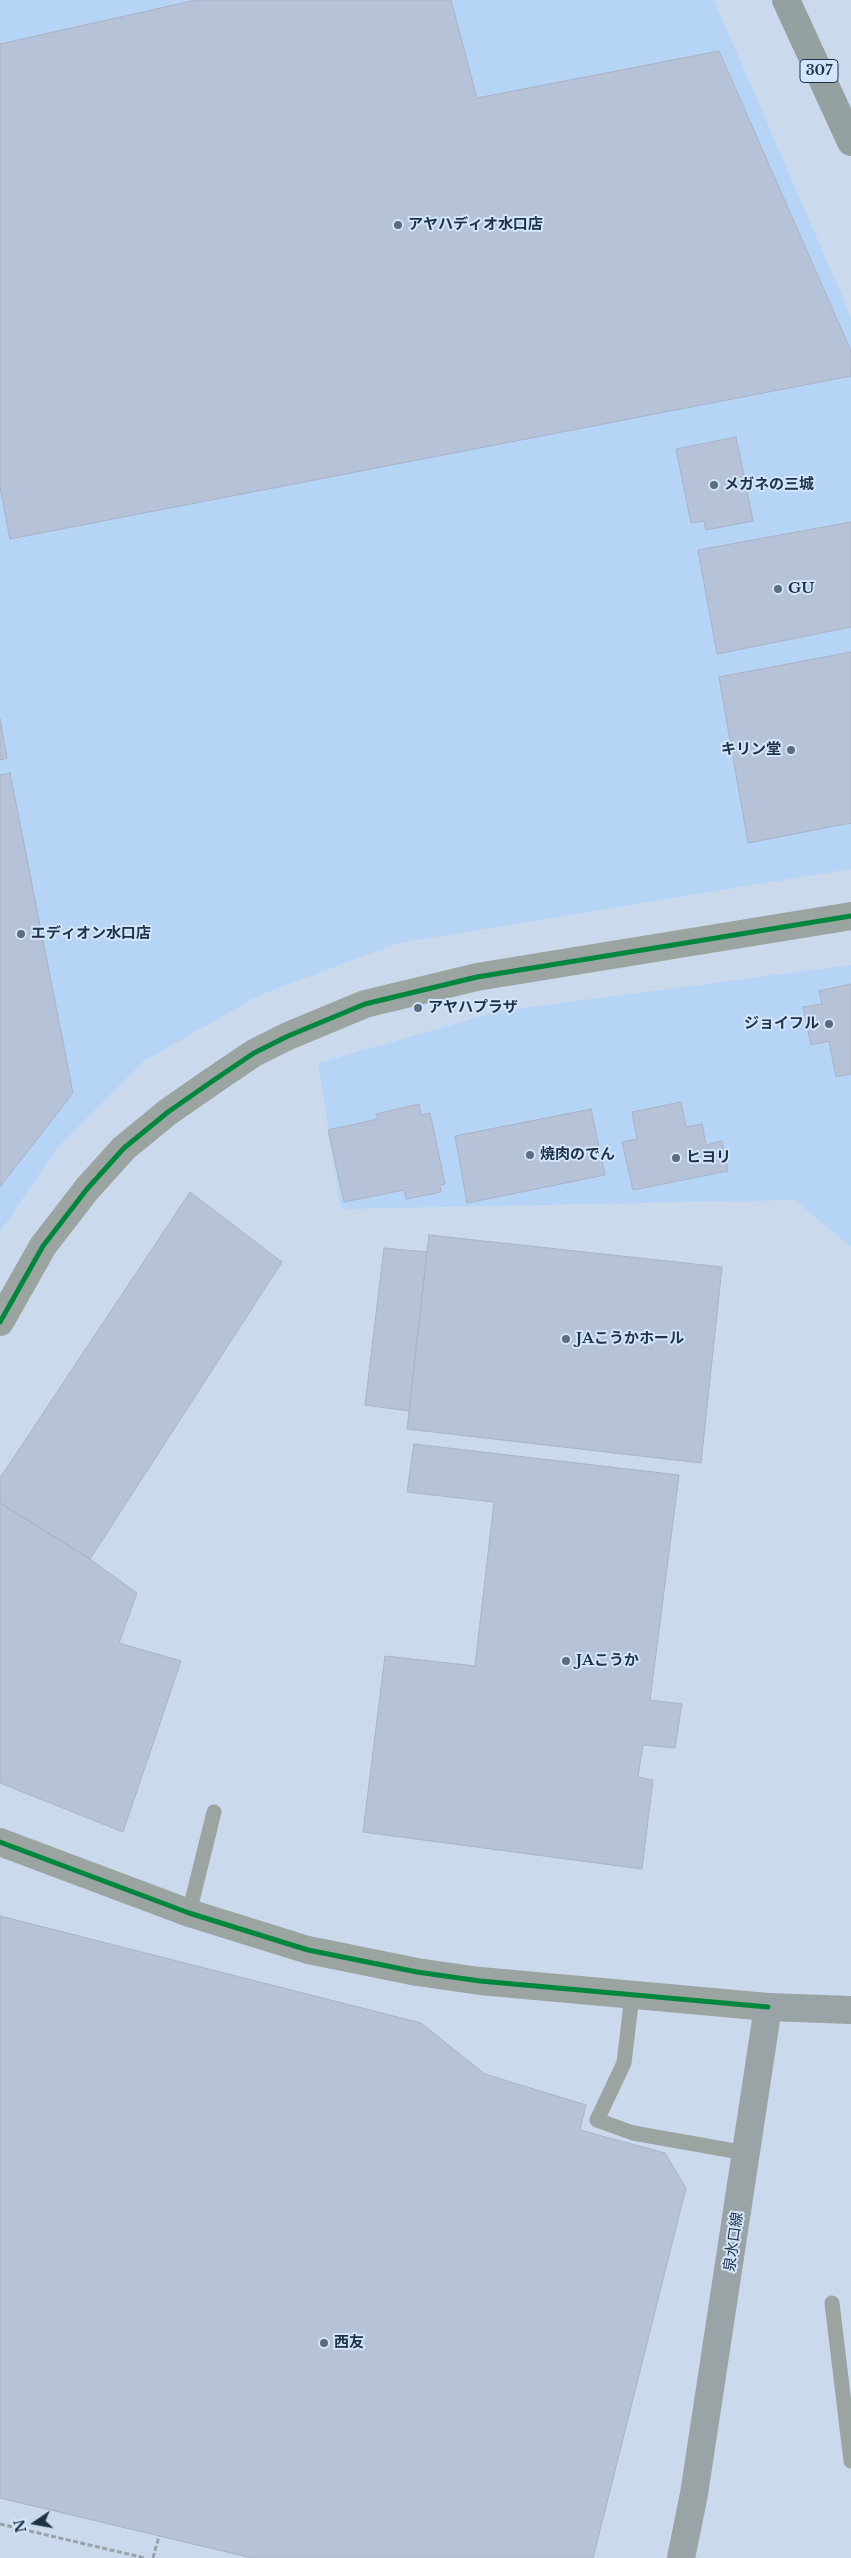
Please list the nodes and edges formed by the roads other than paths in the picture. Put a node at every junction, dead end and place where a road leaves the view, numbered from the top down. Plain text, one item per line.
1 (786, 0) edge
2 (851, 142) edge
3 (851, 916) edge
4 (0, 1322) edge
5 (214, 1812) dead end
6 (0, 1842) edge
7 (189, 1913) junction
8 (632, 1996) junction
9 (768, 2007) junction
10 (851, 2010) edge
11 (746, 2153) junction
12 (832, 2303) dead end
13 (851, 2461) edge
14 (681, 2558) edge

1 - 2 highway, 307
3 - 4 street
5 - 7 lane
6 - 7 street
7 - 8 street
8 - 9 street
8 - 11 lane
9 - 10 main road
9 - 11 main road, 泉水口線
11 - 14 main road, 泉水口線
12 - 13 lane

